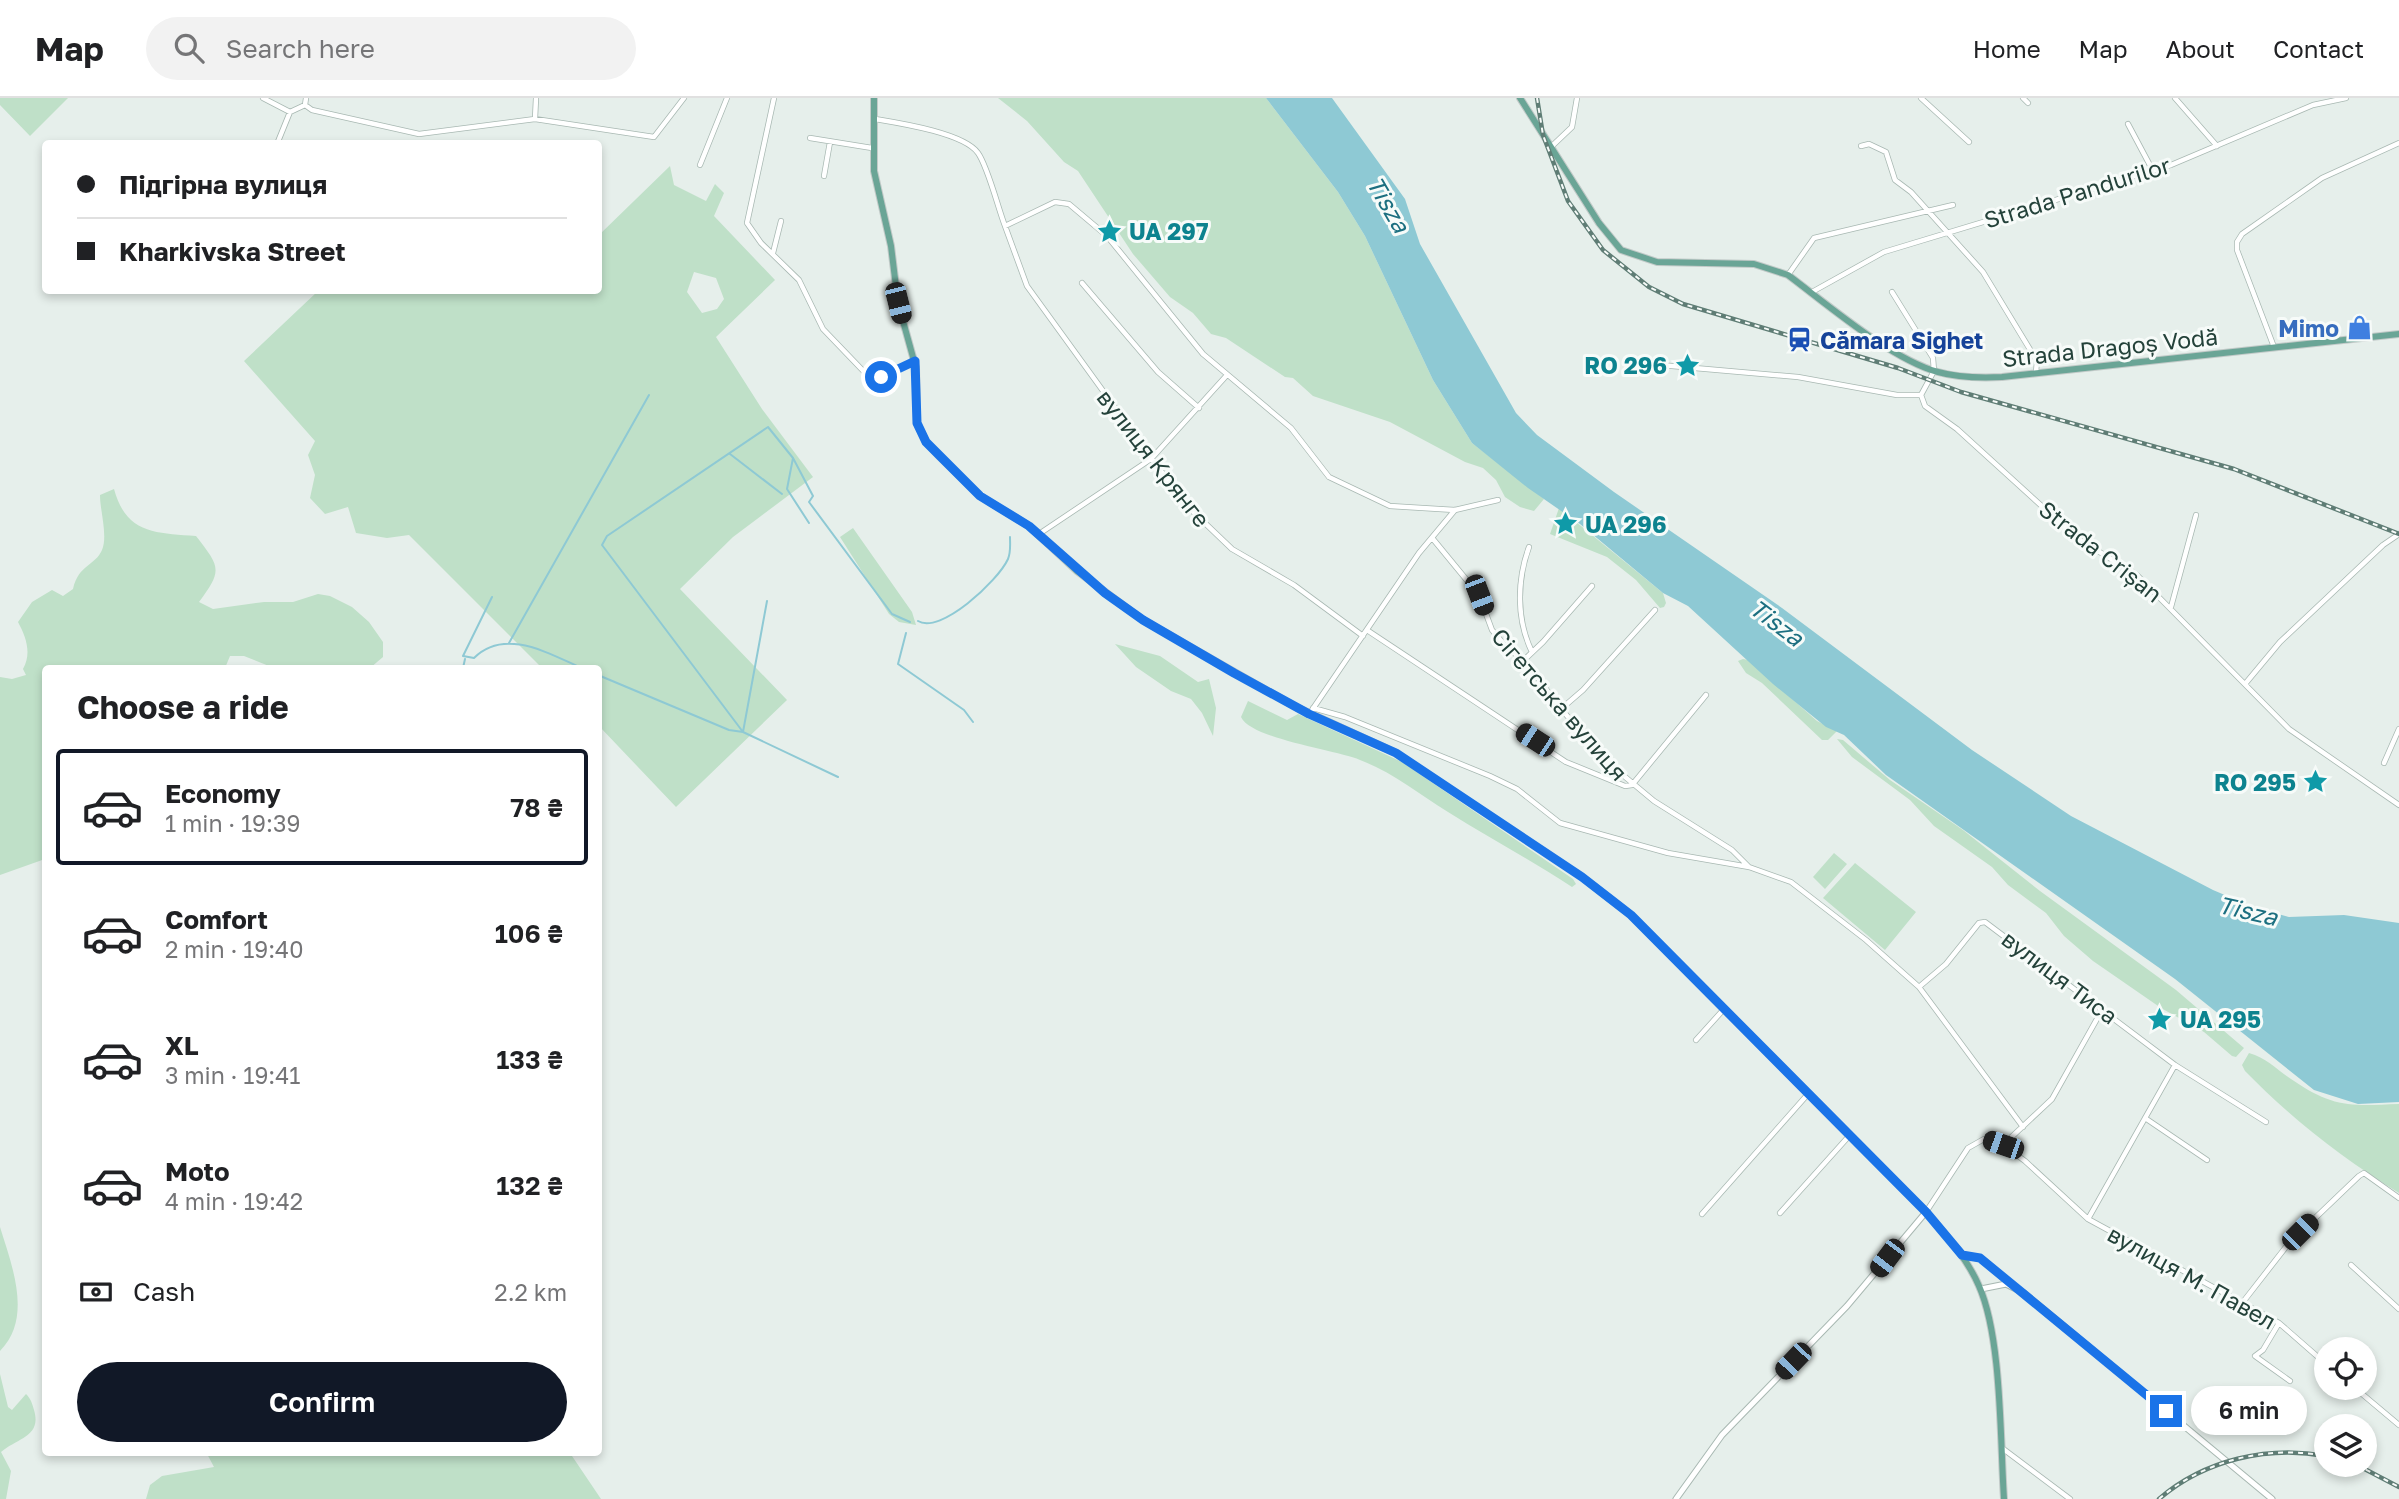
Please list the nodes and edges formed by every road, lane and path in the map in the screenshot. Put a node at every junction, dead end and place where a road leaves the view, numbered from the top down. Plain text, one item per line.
1 (263, 98) edge
2 (306, 98) edge
3 (536, 98) edge
4 (684, 98) edge
5 (727, 98) edge
6 (774, 98) edge
7 (874, 98) edge
8 (1520, 98) edge
9 (1577, 98) edge
10 (1921, 98) edge
11 (2023, 98) edge
12 (2175, 98) edge
13 (2346, 98) edge
14 (2028, 103) dead end
15 (305, 105) junction
16 (290, 112) junction
17 (535, 119) junction
18 (875, 119) junction
19 (2128, 124) dead end
20 (810, 138) dead end
21 (279, 140) edge
22 (830, 142) junction
23 (1969, 142) dead end
24 (2399, 143) edge
25 (1861, 146) dead end
26 (2217, 146) junction
27 (1551, 147) junction
28 (872, 148) junction
29 (700, 165) dead end
30 (2153, 171) junction
31 (824, 176) dead end
32 (1952, 205) dead end
33 (1927, 213) junction
34 (781, 221) dead end
35 (1005, 226) junction
36 (1947, 232) junction
37 (773, 253) junction
38 (1788, 275) junction
39 (1082, 284) dead end
40 (1812, 292) junction
41 (1892, 292) dead end
42 (2399, 334) edge
43 (2274, 347) junction
44 (915, 361) junction
45 (1649, 364) dead end
46 (1934, 371) junction
47 (2036, 372) junction
48 (1227, 375) junction
49 (1921, 395) junction
50 (1199, 408) junction
51 (1151, 459) junction
52 (1499, 500) dead end
53 (1455, 510) junction
54 (2196, 515) dead end
55 (1039, 534) junction
56 (2398, 537) edge
57 (1433, 539) junction
58 (1529, 547) dead end
59 (1592, 586) dead end
60 (2171, 607) junction
61 (1655, 610) dead end
62 (1367, 630) junction
63 (1363, 636) junction
64 (1532, 652) junction
65 (1524, 660) junction
66 (2245, 684) junction
67 (1706, 695) dead end
68 (1561, 709) junction
69 (1311, 711) junction
70 (2399, 729) edge
71 (2384, 763) dead end
72 (1632, 785) junction
73 (2399, 805) edge
74 (1749, 867) junction
75 (1919, 988) junction
76 (1724, 1009) junction
77 (2102, 1010) junction
78 (1696, 1040) dead end
79 (2175, 1065) junction
80 (1808, 1094) junction
81 (2144, 1118) junction
82 (2266, 1122) dead end
83 (2023, 1127) junction
84 (1850, 1136) junction
85 (2003, 1145) junction
86 (2207, 1160) dead end
87 (2399, 1198) edge
88 (1926, 1212) junction
89 (1702, 1213) dead end
90 (1780, 1213) dead end
91 (2088, 1219) junction
92 (1962, 1255) junction
93 (2351, 1265) dead end
94 (2014, 1287) junction
95 (1981, 1289) junction
96 (2243, 1301) junction
97 (2399, 1309) edge
98 (2279, 1324) junction
99 (2314, 1354) edge
100 (2290, 1381) dead end
101 (2369, 1400) edge
102 (2399, 1425) edge
103 (2001, 1448) junction
104 (1676, 1499) edge
105 (2004, 1499) edge
106 (2070, 1499) edge
107 (2272, 1499) edge

1 - 16 street
2 - 15 street
3 - 17 street
4 - 17 street
5 - 29 street
6 - 37 street
7 - 18 main road
8 - 27 main road, Strada Dragoș Vodă
9 - 27 street
10 - 23 street
11 - 14 street
12 - 26 street
13 - 26 street, Strada Pandurilor
15 - 16 street
15 - 17 street
16 - 21 street
18 - 28 main road
18 - 35 street, вулиця Крянге
19 - 30 street
20 - 22 street
22 - 28 street
22 - 31 street
24 - 43 street
25 - 33 street
26 - 30 street, Strada Pandurilor
27 - 38 main road, Strada Dragoș Vodă
28 - 44 main road
30 - 36 street, Strada Pandurilor
32 - 33 street
33 - 36 street
33 - 38 street
34 - 37 street
35 - 48 street
35 - 51 street, вулиця Крянге
36 - 40 street, Strada Pandurilor
36 - 47 street
37 - 44 street
38 - 40 main road, Strada Dragoș Vodă
39 - 50 street
40 - 46 main road, Strada Dragoș Vodă
41 - 46 street
42 - 43 main road, Strada Dragoș Vodă
43 - 47 main road, Strada Dragoș Vodă
44 - 55 main road
45 - 49 street
46 - 47 main road, Strada Dragoș Vodă
46 - 49 street
48 - 50 street
48 - 53 street
49 - 60 street, Strada Crișan
50 - 51 street
51 - 55 street
51 - 63 street, вулиця Крянге
52 - 53 street
53 - 57 street
54 - 60 street
55 - 69 main road
56 - 66 street
57 - 62 street
57 - 65 street, Сігетська вулиця
58 - 64 street
59 - 64 street
60 - 66 street, Strada Crișan
61 - 68 street
62 - 63 street
62 - 72 street
63 - 69 street
64 - 65 street
65 - 68 street, Сігетська вулиця
66 - 73 street, Strada Crișan
67 - 72 street
68 - 72 street, Сігетська вулиця
69 - 74 street
69 - 76 main road
70 - 71 street
72 - 74 street, Сігетська вулиця
74 - 75 street
75 - 77 street, вулиця Тиса
75 - 83 street
76 - 78 street
76 - 80 main road
77 - 79 street, вулиця Тиса
77 - 83 street
79 - 81 street
79 - 82 street, вулиця Тиса
80 - 84 main road
80 - 89 street
81 - 86 street
81 - 91 street
83 - 85 street
84 - 88 main road
84 - 90 street
85 - 88 street
85 - 91 street, вулиця М. Павел
87 - 96 street
88 - 92 main road
88 - 104 street
91 - 96 street, вулиця М. Павел
92 - 94 street
92 - 95 main road
93 - 97 street
94 - 95 street
94 - 107 street
95 - 103 main road
96 - 98 street, вулиця М. Павел
98 - 99 street, вулиця М. Павел
98 - 100 street
101 - 102 street
103 - 105 main road
103 - 106 street

